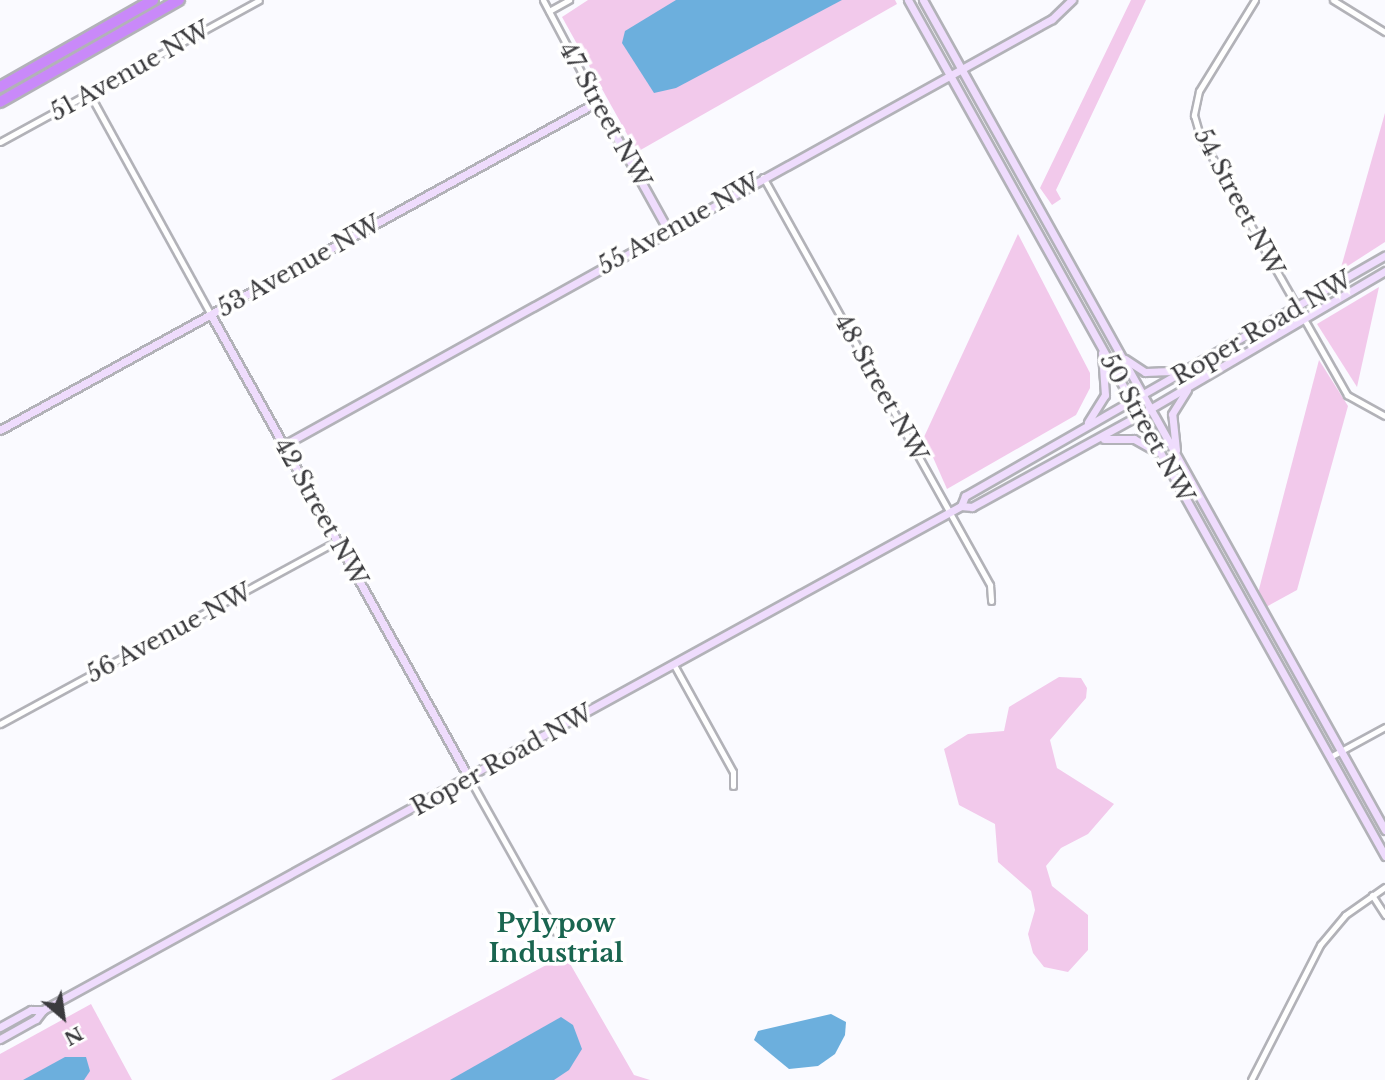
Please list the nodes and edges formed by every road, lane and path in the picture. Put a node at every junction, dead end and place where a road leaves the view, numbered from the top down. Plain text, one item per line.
1 (153, 0) edge
2 (179, 0) edge
3 (259, 0) edge
4 (543, 0) edge
5 (569, 0) edge
6 (908, 0) edge
7 (923, 0) edge
8 (1072, 0) edge
9 (1255, 0) edge
10 (1333, 0) edge
11 (549, 11) junction
12 (1385, 32) edge
13 (960, 68) junction
14 (949, 74) junction
15 (0, 87) edge
16 (89, 93) junction
17 (0, 102) edge
18 (597, 102) junction
19 (0, 142) edge
20 (763, 177) junction
21 (668, 230) junction
22 (1385, 255) edge
23 (1385, 271) edge
24 (1297, 310) junction
25 (211, 315) junction
26 (1304, 322) junction
27 (1101, 345) junction
28 (1119, 352) junction
29 (1189, 370) junction
30 (1189, 387) junction
31 (1143, 396) junction
32 (1132, 402) junction
33 (1150, 410) junction
34 (1139, 415) junction
35 (1385, 416) edge
36 (0, 430) edge
37 (1080, 430) junction
38 (1090, 442) junction
39 (284, 445) junction
40 (1178, 458) junction
41 (1166, 462) junction
42 (961, 506) junction
43 (950, 512) junction
44 (337, 541) junction
45 (990, 601) dead end
46 (674, 665) junction
47 (0, 724) edge
48 (1385, 727) edge
49 (1341, 751) junction
50 (1331, 757) junction
51 (469, 778) junction
52 (733, 786) dead end
53 (1385, 830) edge
54 (1385, 856) edge
55 (1385, 887) edge
56 (1372, 895) junction
57 (1385, 915) edge
58 (555, 932) dead end
59 (43, 1010) junction
60 (0, 1027) edge
61 (0, 1039) edge
62 (1251, 1080) edge

1 - 15 highway
2 - 17 highway
3 - 16 street, 51 Avenue NW
4 - 11 street, 47 Street NW
5 - 11 street
6 - 14 main road, 50 Street NW
7 - 13 main road, 50 Street NW
8 - 13 main road, 55 Avenue NW
9 - 24 street, 54 Street NW
10 - 12 street
11 - 18 street, 47 Street NW
13 - 14 main road, 55 Avenue NW
13 - 28 main road, 50 Street NW
14 - 20 main road, 55 Avenue NW
14 - 27 main road, 50 Street NW
16 - 19 street, 51 Avenue NW
16 - 25 street, 42 Street NW
18 - 21 main road, 47 Street NW
18 - 25 main road, 53 Avenue NW
20 - 21 main road, 55 Avenue NW
20 - 43 street, 48 Street NW
21 - 39 main road, 55 Avenue NW
22 - 24 main road, Roper Road NW
23 - 26 main road, Roper Road NW
24 - 26 street, 54 Street NW
24 - 29 main road, Roper Road NW
25 - 36 main road, 53 Avenue NW
25 - 39 main road, 42 Street NW
26 - 30 main road, Roper Road NW
26 - 35 street, 54 Street NW
27 - 32 main road, 50 Street NW
27 - 37 main road
28 - 29 main road
28 - 31 main road, 50 Street NW
29 - 31 main road, Roper Road NW
30 - 33 main road, Roper Road NW
30 - 40 main road
31 - 32 main road, Roper Road NW
31 - 33 main road, 50 Street NW
32 - 34 main road, 50 Street NW
32 - 37 main road, Roper Road NW
33 - 34 main road, Roper Road NW
33 - 40 main road, 50 Street NW
34 - 38 main road, Roper Road NW
34 - 41 main road, 50 Street NW
37 - 42 main road, Roper Road NW
38 - 41 main road
38 - 42 main road, Roper Road NW
39 - 44 main road, 42 Street NW
40 - 49 main road, 50 Street NW
41 - 50 main road, 50 Street NW
42 - 43 main road, Roper Road NW
43 - 45 street, 48 Street NW
43 - 46 main road, Roper Road NW
44 - 47 street, 56 Avenue NW
44 - 51 main road, 42 Street NW
46 - 51 main road, Roper Road NW
46 - 52 street
48 - 49 street
49 - 50 street
49 - 53 main road, 50 Street NW
50 - 54 main road, 50 Street NW
51 - 58 street, 42 Street NW
51 - 59 main road, Roper Road NW
55 - 56 street
56 - 57 street
56 - 62 street
59 - 60 main road, Roper Road NW
59 - 61 main road, Roper Road NW

